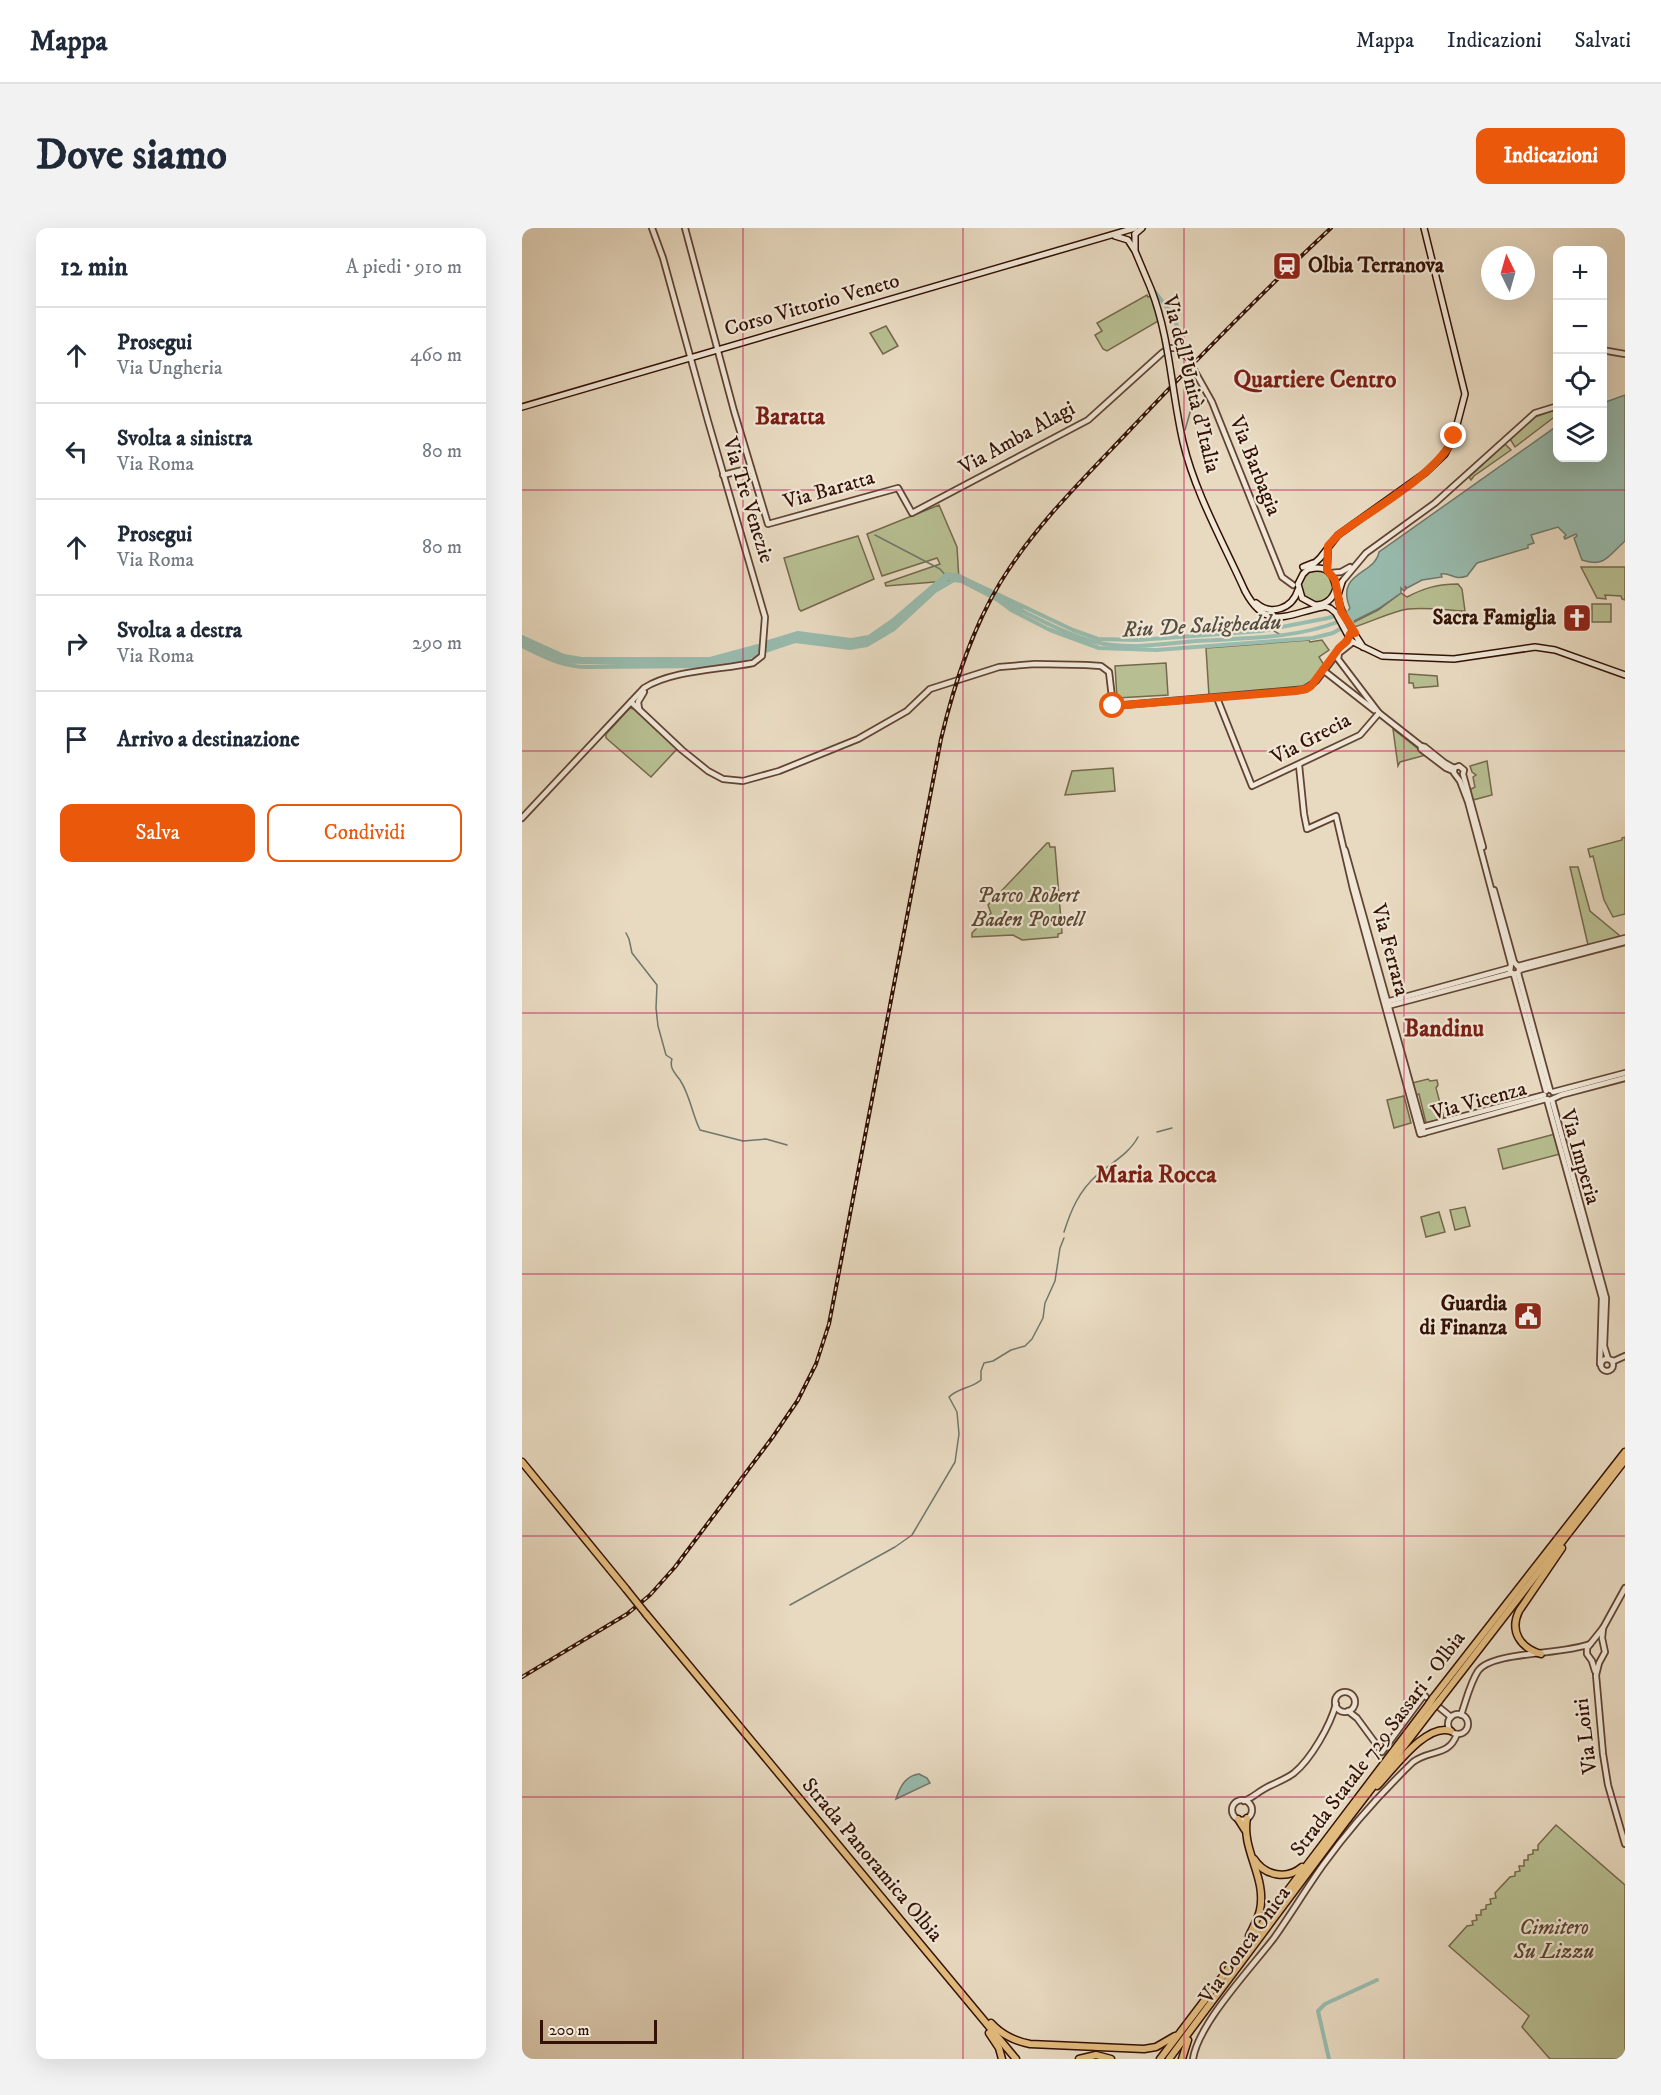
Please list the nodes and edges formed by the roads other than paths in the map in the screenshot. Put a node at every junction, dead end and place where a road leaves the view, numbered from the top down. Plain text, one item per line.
1 (652, 228) edge
2 (685, 228) edge
3 (1142, 228) edge
4 (1424, 228) edge
5 (1130, 234) edge
6 (717, 350) junction
7 (1607, 352) edge
8 (1625, 354) edge
9 (1188, 357) dead end
10 (690, 358) junction
11 (1194, 370) tunnel mouth
12 (522, 407) edge
13 (1553, 407) edge
14 (751, 468) junction
15 (723, 475) junction
16 (898, 488) joint
17 (1328, 546) junction
18 (1357, 562) junction
19 (1306, 568) junction
20 (1330, 570) junction
21 (1342, 582) junction
22 (1296, 587) junction
23 (1336, 588) junction
24 (1245, 591) junction
25 (1338, 597) junction
26 (1320, 606) junction
27 (1339, 612) junction
28 (1354, 639) junction
29 (1338, 658) junction
30 (1332, 659) junction
31 (1323, 670) junction
32 (1625, 675) edge
33 (651, 684) junction
34 (1217, 698) junction
35 (1366, 700) junction
36 (631, 702) junction
37 (639, 710) junction
38 (1379, 713) junction
39 (1299, 765) junction
40 (1454, 772) junction
41 (1463, 774) junction
42 (522, 818) edge
43 (1625, 938) edge
44 (1625, 942) edge
45 (1515, 969) junction
46 (1386, 1004) junction
47 (1625, 1072) edge
48 (1625, 1078) edge
49 (1549, 1096) junction
50 (1420, 1128) junction
51 (1422, 1134) joint
52 (1625, 1356) edge
53 (1609, 1359) junction
54 (1600, 1364) junction
55 (1613, 1366) junction
56 (1625, 1452) edge
57 (1625, 1460) edge
58 (522, 1462) edge
59 (1585, 1512) junction
60 (1625, 1588) edge
61 (1603, 1628) junction
62 (1590, 1644) junction
63 (1604, 1646) junction
64 (1568, 1651) junction
65 (1541, 1654) junction
66 (1590, 1657) junction
67 (1602, 1658) junction
68 (1596, 1675) junction
69 (1432, 1701) junction
70 (1336, 1704) junction
71 (1354, 1706) junction
72 (1345, 1711) junction
73 (1461, 1715) junction
74 (1332, 1717) junction
75 (1451, 1717) junction
76 (1357, 1718) junction
77 (1454, 1732) junction
78 (1256, 1796) junction
79 (1244, 1801) junction
80 (1251, 1807) junction
81 (1356, 1809) junction
82 (1247, 1818) junction
83 (1238, 1819) junction
84 (1245, 1831) junction
85 (1625, 1844) edge
86 (1252, 1856) junction
87 (1311, 1858) junction
88 (1243, 1950) junction
89 (948, 1976) junction
90 (962, 1993) junction
91 (1198, 2021) junction
92 (1188, 2023) junction
93 (1002, 2059) edge
94 (1016, 2059) edge
95 (1079, 2059) edge
96 (1111, 2059) edge
97 (1160, 2059) edge
98 (1169, 2059) edge
99 (1182, 2059) edge
100 (1193, 2059) edge

1 - 10 street, Via Tre Venezie
2 - 6 street
3 - 5 main road
4 - 17 main road
5 - 6 main road, Corso Vittorio Veneto
5 - 24 main road, Via dell'Unità d'Italia, bridge
6 - 10 main road, Corso Vittorio Veneto
6 - 14 street
7 - 8 street
9 - 16 street, Via Amba Alagi
10 - 12 main road, Corso Vittorio Veneto
10 - 15 street, Via Tre Venezie
11 - 22 street, Via Barbagia
13 - 18 street
14 - 15 street
14 - 16 street, Via Baratta
15 - 33 street, Via Tre Venezie
17 - 19 main road
17 - 20 main road
18 - 20 street
18 - 21 street
19 - 20 main road
19 - 22 main road
20 - 23 main road
21 - 23 street
21 - 25 main road
22 - 24 main road, Via dell'Unità d'Italia
22 - 26 main road
23 - 25 main road
23 - 26 main road
24 - 26 main road, Via dell'Unità d'Italia
25 - 27 main road
26 - 27 main road
27 - 28 main road
28 - 29 street
28 - 30 street
28 - 32 main road
29 - 30 street
29 - 35 street
30 - 31 street
31 - 34 street
31 - 35 street
33 - 36 street
33 - 37 street
34 - 37 street
34 - 39 street, Via Grecia
35 - 38 street
36 - 37 street
36 - 42 street
38 - 39 street, Via Grecia
38 - 40 street
39 - 46 street, Via Ferrara
40 - 41 street
40 - 41 street
40 - 45 street, Via Imperia
41 - 45 street, Via Imperia
43 - 45 street
44 - 45 street
45 - 46 street
45 - 49 street, Via Imperia
46 - 50 street, Via Ferrara
47 - 49 street, Via Vicenza
48 - 49 street, Via Vicenza
49 - 50 street, Via Vicenza
49 - 51 street, Via Vicenza
49 - 53 street, Via Imperia
49 - 54 street, Via Imperia
50 - 51 street, Via Ferrara
52 - 53 street
52 - 55 street
53 - 54 street
53 - 55 street
54 - 55 street
56 - 69 highway, Strada Statale 729 Sassari - Olbia
57 - 59 highway, Strada Statale 729 Sassari - Olbia
58 - 89 highway, Strada Panoramica Olbia, bridge
59 - 65 highway
59 - 69 highway, Strada Statale 729 Sassari - Olbia
60 - 61 street
61 - 62 street
61 - 63 street
62 - 63 street
62 - 64 street
62 - 66 street
63 - 67 street
64 - 65 street
64 - 66 street
65 - 73 street
66 - 67 street
66 - 68 street
67 - 68 street, Via Loiri
68 - 85 street, Via Loiri
69 - 75 street
69 - 76 street
69 - 81 highway, Strada Statale 729 Sassari - Olbia
69 - 87 highway, Strada Statale 729 Sassari - Olbia
70 - 71 street
70 - 72 street
70 - 74 street
71 - 72 street
71 - 76 street
72 - 74 street
72 - 76 street
73 - 75 street
73 - 77 street
74 - 78 street
75 - 77 street
77 - 81 highway
77 - 100 street, Via Conca Onica
78 - 79 street
78 - 80 street
79 - 80 street
79 - 83 street
80 - 82 street
81 - 91 highway, Strada Statale 729 Sassari - Olbia
82 - 83 street
82 - 84 highway
83 - 84 highway
84 - 86 highway
86 - 87 highway
86 - 88 highway
87 - 88 highway, Strada Statale 729 Sassari - Olbia
88 - 92 highway, Strada Statale 729 Sassari - Olbia
89 - 90 highway, Strada Panoramica Olbia
89 - 92 highway
90 - 93 highway
90 - 94 highway, Strada Panoramica Olbia
91 - 98 highway, Strada Statale 729 Sassari - Olbia
91 - 99 highway
92 - 97 highway, Strada Statale 729 Sassari - Olbia
95 - 96 highway

